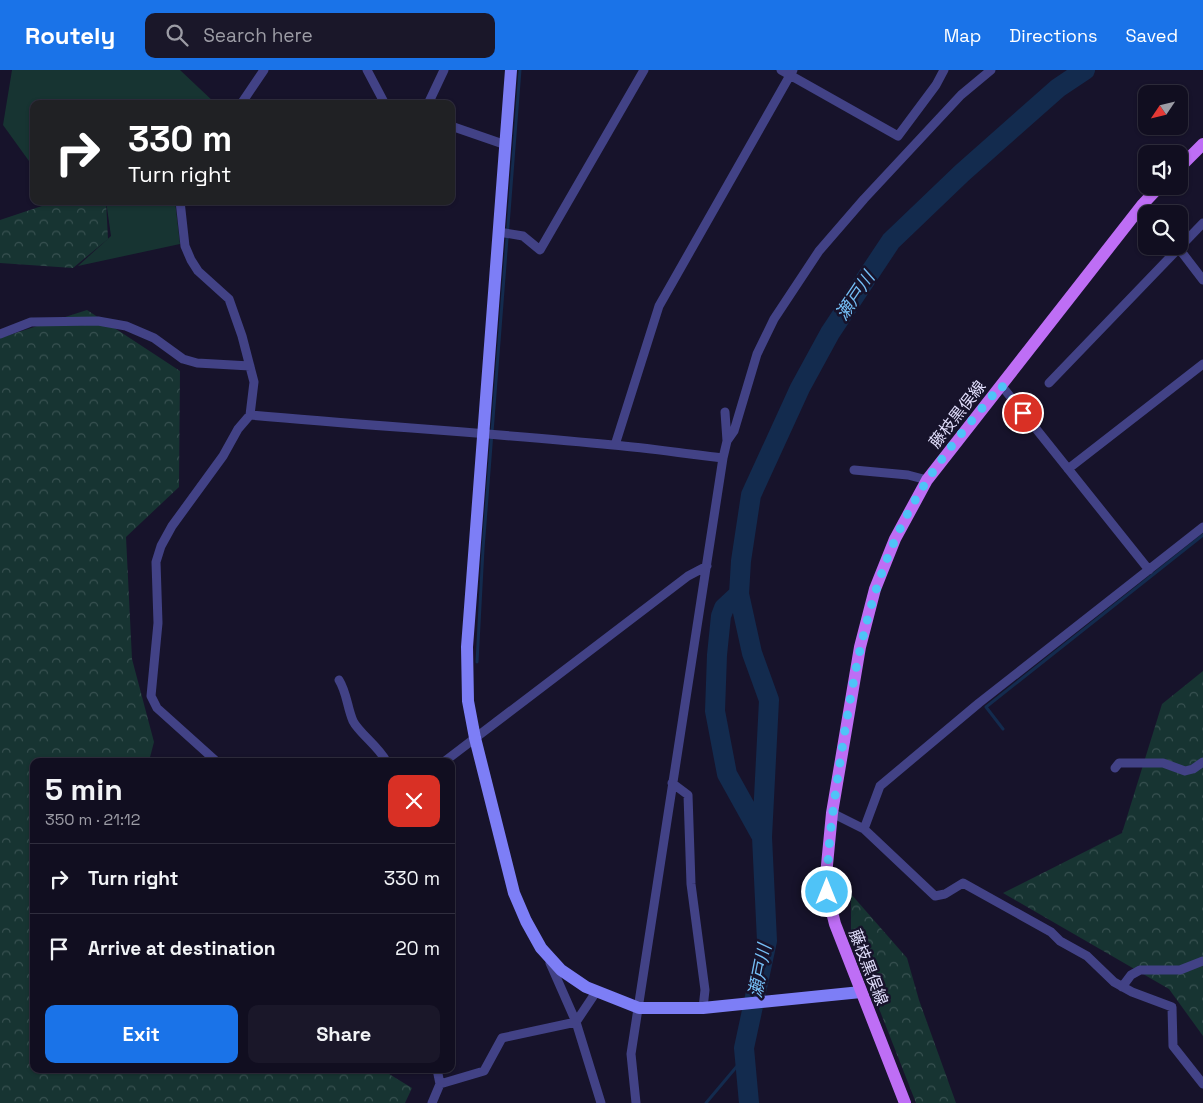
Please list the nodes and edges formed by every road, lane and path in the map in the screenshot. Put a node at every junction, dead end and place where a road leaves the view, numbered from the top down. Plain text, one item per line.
1 (264, 70) edge
2 (367, 70) edge
3 (444, 70) edge
4 (511, 70) edge
5 (644, 70) edge
6 (781, 70) edge
7 (944, 70) edge
8 (991, 70) edge
9 (792, 73) edge
10 (244, 100) edge
11 (383, 100) edge
12 (430, 100) edge
13 (455, 127) edge
14 (1203, 144) edge
15 (506, 145) junction
16 (1188, 159) edge
17 (180, 205) edge
18 (1138, 220) edge
19 (1203, 223) edge
20 (499, 232) junction
21 (1188, 238) edge
22 (1171, 255) edge
23 (1183, 255) edge
24 (1203, 280) edge
25 (0, 334) edge
26 (1203, 364) edge
27 (250, 366) junction
28 (1049, 383) dead end
29 (1001, 385) junction
30 (725, 412) dead end
31 (250, 415) junction
32 (483, 433) junction
33 (727, 441) junction
34 (616, 445) junction
35 (723, 458) junction
36 (1068, 469) junction
37 (854, 470) dead end
38 (927, 480) junction
39 (1203, 527) edge
40 (707, 566) junction
41 (1149, 570) junction
42 (339, 680) dead end
43 (475, 738) junction
44 (213, 758) edge
45 (384, 758) edge
46 (449, 758) edge
47 (1203, 762) edge
48 (1115, 768) dead end
49 (672, 783) junction
50 (832, 813) junction
51 (864, 829) junction
52 (542, 948) junction
53 (1203, 961) edge
54 (1122, 987) junction
55 (596, 992) junction
56 (861, 992) junction
57 (639, 1008) junction
58 (704, 1008) junction
59 (576, 1022) junction
60 (438, 1073) edge
61 (440, 1084) junction
62 (1203, 1084) edge
63 (432, 1103) edge
64 (601, 1103) edge
65 (636, 1103) edge
66 (906, 1103) edge

1 - 10 street
2 - 11 street
3 - 12 street
4 - 15 street
5 - 20 street
6 - 9 street
7 - 9 street
8 - 33 street
9 - 34 street
13 - 15 street
14 - 16 main road
15 - 20 street
17 - 27 street
18 - 29 main road, 藤枝黒俣線
19 - 21 street
20 - 32 street
22 - 28 street
23 - 24 street
25 - 27 street
26 - 36 street
27 - 31 street
29 - 36 street
29 - 38 main road, 藤枝黒俣線
30 - 33 street
31 - 32 street
31 - 44 street
32 - 34 street
32 - 43 street
33 - 35 street
34 - 35 street
35 - 40 street
36 - 41 street
37 - 38 street
38 - 50 main road, 藤枝黒俣線
39 - 41 street
40 - 43 street
40 - 49 street
41 - 51 street
42 - 45 street
43 - 46 street
43 - 52 street
47 - 48 street
49 - 57 street
49 - 58 street
50 - 51 street
50 - 56 main road, 藤枝黒俣線
51 - 54 street
52 - 55 street
52 - 59 street
53 - 54 street
54 - 62 street
55 - 57 street
55 - 59 street
56 - 58 street
56 - 66 main road, 藤枝黒俣線
57 - 58 street
57 - 65 street
59 - 61 street
59 - 64 street
60 - 61 street
61 - 63 street

